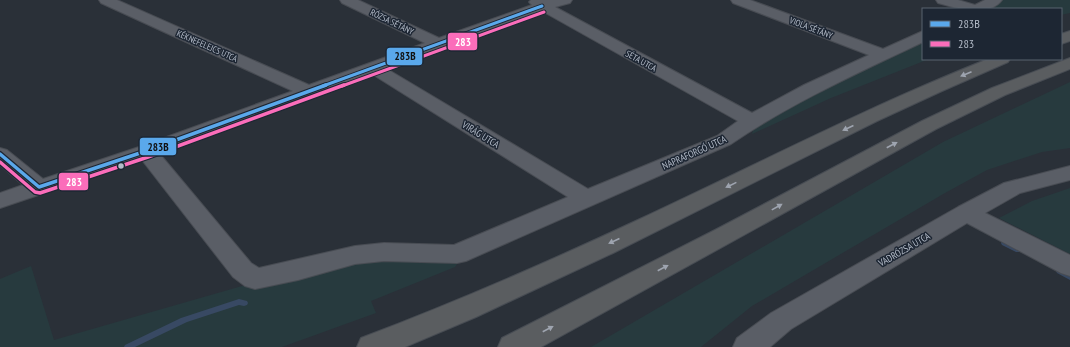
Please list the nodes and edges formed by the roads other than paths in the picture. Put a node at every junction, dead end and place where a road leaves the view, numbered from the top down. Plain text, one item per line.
1 (106, 0) edge
2 (347, 0) edge
3 (566, 0) edge
4 (738, 0) edge
5 (943, 0) edge
6 (995, 0) edge
7 (536, 3) edge
8 (973, 8) edge
9 (979, 8) edge
10 (922, 36) edge
11 (437, 43) junction
12 (884, 55) junction
13 (1000, 60) edge
14 (1070, 63) edge
15 (374, 68) junction
16 (307, 91) junction
17 (752, 121) junction
18 (146, 151) junction
19 (0, 154) edge
20 (1070, 174) edge
21 (38, 187) junction
22 (587, 199) junction
23 (0, 201) edge
24 (966, 213) junction
25 (1070, 266) edge
26 (372, 347) edge
27 (513, 347) edge
28 (748, 347) edge

1 - 16 street, KÉKNEFELEJCS UTCA
2 - 11 street, RÓZSA SÉTÁNY
3 - 7 street
4 - 12 street, VIOLA SÉTÁNY
5 - 8 street
6 - 9 street
7 - 11 street
7 - 17 street, SÉTA UTCA
10 - 12 street, NAPRAFORGÓ UTCA
11 - 15 street
12 - 17 street, NAPRAFORGÓ UTCA
13 -> 26 highway
27 -> 14 highway
15 - 16 street
15 - 22 street, VIRÁG UTCA
16 - 18 street
17 - 22 street, NAPRAFORGÓ UTCA
18 - 21 street
18 - 22 street, NAPRAFORGÓ UTCA
19 - 21 street
20 - 24 street, VADRÓZSA UTCA
21 - 23 street
24 - 25 street
24 - 28 street, VADRÓZSA UTCA

